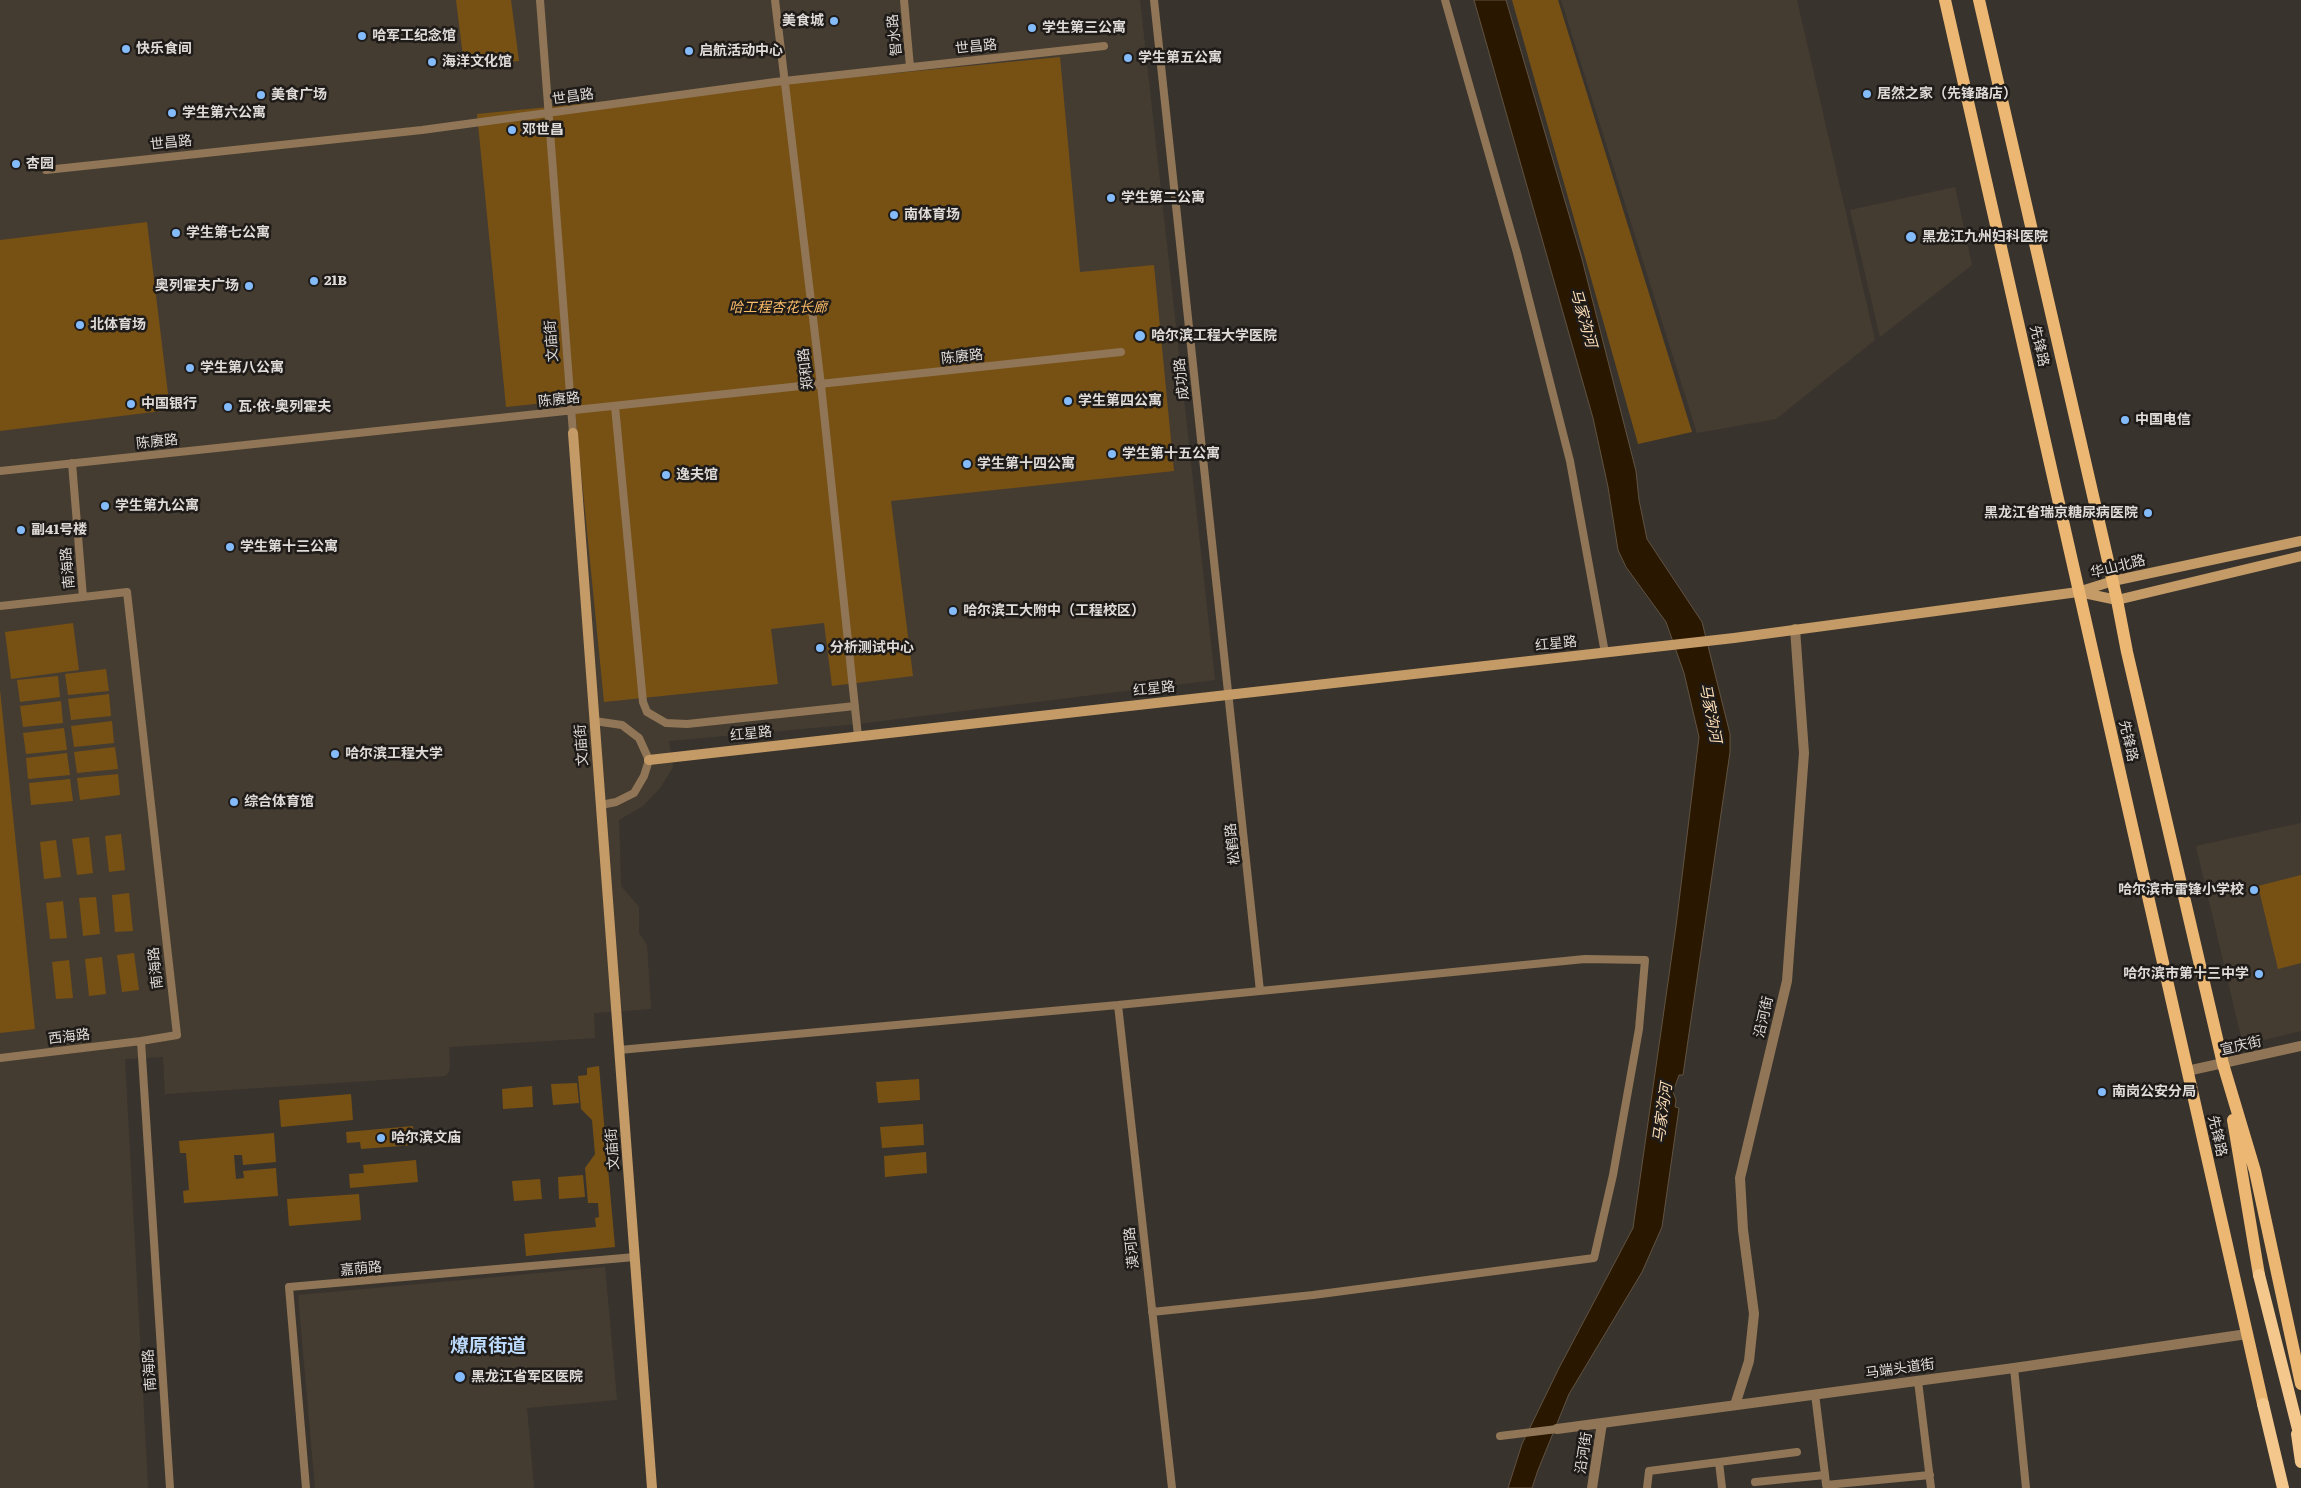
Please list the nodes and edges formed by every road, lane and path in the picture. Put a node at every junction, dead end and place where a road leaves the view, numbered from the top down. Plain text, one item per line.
1 (540, 0) edge
2 (775, 0) edge
3 (904, 0) edge
4 (1154, 0) edge
5 (1445, 0) edge
6 (1945, 0) edge
7 (1979, 0) edge
8 (1104, 46) dead end
9 (910, 67) junction
10 (784, 81) junction
11 (549, 112) junction
12 (46, 170) dead end
13 (1121, 352) dead end
14 (821, 385) junction
15 (615, 406) junction
16 (571, 411) junction
17 (572, 433) joint
18 (72, 463) junction
19 (0, 471) edge
20 (2301, 541) edge
21 (2301, 556) edge
22 (2113, 581) junction
23 (2078, 592) junction
24 (83, 597) junction
25 (2117, 600) junction
26 (0, 606) edge
27 (1796, 630) junction
28 (1605, 652) junction
29 (1230, 695) junction
30 (855, 706) junction
31 (594, 721) junction
32 (858, 736) junction
33 (649, 760) junction
34 (601, 805) junction
35 (1260, 991) junction
36 (1118, 1004) junction
37 (141, 1041) junction
38 (2301, 1046) edge
39 (619, 1050) junction
40 (0, 1058) edge
41 (2224, 1064) junction
42 (2187, 1071) junction
43 (635, 1257) junction
44 (2259, 1275) joint
45 (1152, 1312) junction
46 (2246, 1334) junction
47 (2014, 1368) junction
48 (1918, 1381) junction
49 (2301, 1384) edge
50 (1815, 1394) junction
51 (2264, 1404) joint
52 (1735, 1405) junction
53 (2295, 1419) junction
54 (1602, 1423) junction
55 (1557, 1428) joint
56 (1500, 1436) dead end
57 (2301, 1442) edge
58 (1797, 1452) dead end
59 (1719, 1462) junction
60 (2301, 1462) edge
61 (1824, 1475) junction
62 (1930, 1475) junction
63 (1756, 1482) dead end
64 (1862, 1485) edge
65 (170, 1488) edge
66 (306, 1488) edge
67 (652, 1488) edge
68 (1172, 1488) edge
69 (1592, 1488) edge
70 (1647, 1488) edge
71 (1722, 1488) edge
72 (1931, 1488) edge
73 (2026, 1488) edge
74 (2283, 1488) edge

1 - 11 street, 文庙街
2 - 10 street, 郑和路
3 - 9 street, 智水路
4 - 29 street, 成功路
5 - 28 street
6 - 23 main road, 先锋路
7 - 22 main road, 先锋路
8 - 9 street, 世昌路
9 - 10 street, 世昌路
10 - 11 street, 世昌路
10 - 14 street, 郑和路
11 - 12 street, 世昌路
11 - 16 street, 文庙街
13 - 14 street, 陈赓路
14 - 15 street, 陈赓路
14 - 30 street, 郑和路
15 - 16 street, 陈赓路
15 - 30 street
16 - 17 street, 文庙街
16 - 18 street, 陈赓路
17 - 31 main road, 文庙街
18 - 19 street, 陈赓路
18 - 24 street, 南海路
20 - 22 main road, 华山北路
21 - 25 main road, 华山北路
22 - 23 main road, 华山北路
22 - 25 main road, 先锋路
23 - 25 main road, 华山北路
23 - 27 main road, 红星路
23 - 42 main road, 先锋路
24 - 26 street
24 - 37 street, 南海路
25 - 41 main road, 先锋路
27 - 28 main road, 红星路
27 - 52 street, 沿河街
28 - 29 main road, 红星路
29 - 32 main road, 红星路
29 - 35 street, 松鹤路
30 - 32 street, 郑和路
31 - 33 street
31 - 34 main road, 文庙街
32 - 33 main road, 红星路
33 - 34 street
34 - 39 main road, 文庙街
35 - 36 street
35 - 45 street
36 - 39 street
36 - 45 street, 漠河路
37 - 40 street, 西海路
37 - 65 street, 南海路
38 - 41 street, 宣庆街
39 - 43 main road, 文庙街
41 - 42 street, 宣庆街
41 - 44 main road
41 - 49 main road, 先锋路
42 - 46 main road, 先锋路
43 - 66 street, 嘉荫路
43 - 67 main road, 文庙街
44 - 53 highway
45 - 68 street, 漠河路
46 - 47 street, 马端头道街
46 - 51 main road, 先锋路
47 - 48 street, 马端头道街
47 - 73 street
48 - 50 street, 马端头道街
48 - 62 street
50 - 52 street, 马端头道街
50 - 61 street
51 - 74 highway, 先锋路
52 - 54 street, 马端头道街
53 - 57 highway
53 - 60 highway
54 - 55 street, 马端头道街
54 - 69 street, 沿河街
55 - 56 street
58 - 59 street
59 - 70 street
59 - 71 street
61 - 63 street
61 - 64 street
62 - 64 street
62 - 72 street

